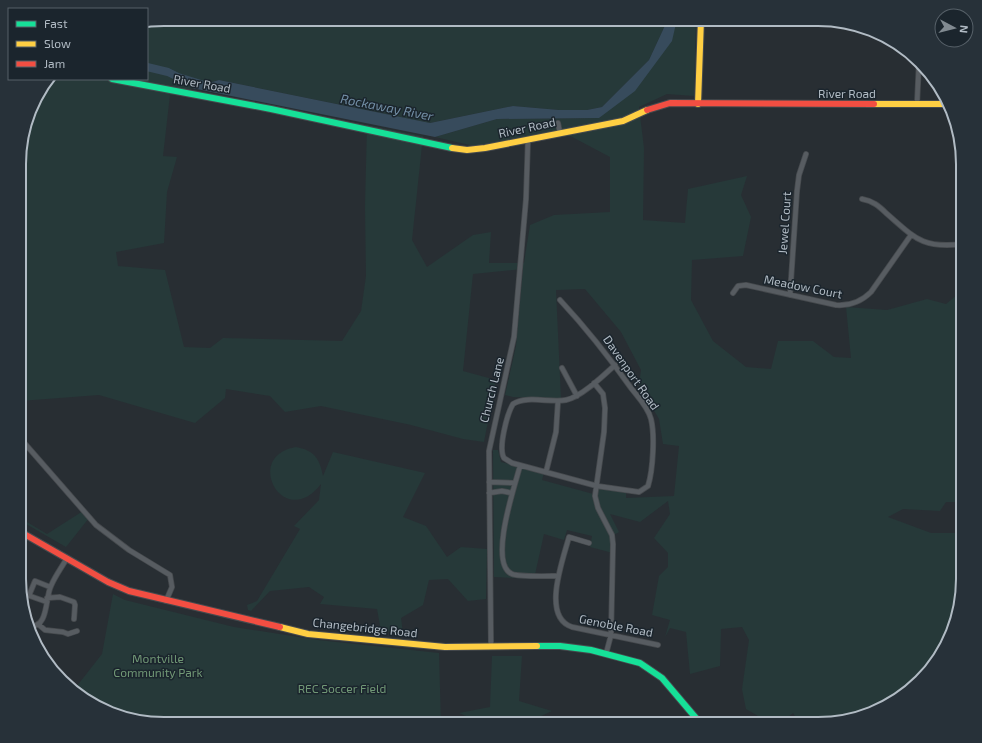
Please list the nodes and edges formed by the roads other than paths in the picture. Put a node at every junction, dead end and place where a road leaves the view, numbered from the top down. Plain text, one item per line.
1 (701, 26) edge
2 (919, 70) edge
3 (118, 80) edge
4 (698, 104) junction
5 (917, 104) junction
6 (942, 104) edge
7 (558, 124) dead end
8 (560, 133) junction
9 (528, 139) junction
10 (806, 154) dead end
11 (862, 199) dead end
12 (911, 235) junction
13 (956, 244) edge
14 (733, 293) dead end
15 (790, 295) junction
16 (560, 300) dead end
17 (615, 365) junction
18 (562, 368) dead end
19 (594, 383) junction
20 (577, 396) junction
21 (558, 401) junction
22 (26, 445) edge
23 (520, 466) junction
24 (546, 472) junction
25 (489, 482) junction
26 (515, 483) junction
27 (597, 486) junction
28 (489, 493) junction
29 (512, 493) junction
30 (26, 534) edge
31 (589, 543) dead end
32 (67, 558) junction
33 (558, 576) junction
34 (50, 587) junction
35 (47, 600) junction
36 (166, 601) junction
37 (74, 620) dead end
38 (38, 624) junction
39 (34, 625) edge
40 (77, 631) dead end
41 (611, 635) junction
42 (658, 645) dead end
43 (491, 646) junction
44 (606, 654) junction
45 (695, 717) edge

1 - 4 street
2 - 5 street
3 - 9 street, River Road
4 - 5 street, River Road
4 - 8 street, River Road
5 - 6 street, River Road
7 - 8 street
8 - 9 street, River Road
9 - 25 street, Church Lane
10 - 15 street, Jewel Court
11 - 12 street
12 - 13 street
12 - 15 street, Meadow Court
14 - 15 street, Meadow Court
16 - 17 street, Davenport Road
17 - 19 street
17 - 27 street, Davenport Road
18 - 20 street
19 - 20 street
19 - 27 street
20 - 21 street
21 - 23 street, Davenport Road
21 - 24 street
22 - 36 street
23 - 24 street, Davenport Road
23 - 26 street
24 - 27 street, Davenport Road
25 - 26 street
25 - 28 street, Church Lane
26 - 29 street
27 - 41 street
28 - 29 street
28 - 43 street, Church Lane
29 - 33 street
30 - 32 street, Changebridge Road
31 - 33 street, Genoble Road
32 - 34 street
32 - 36 street, Changebridge Road
33 - 41 street, Genoble Road
34 - 35 street
34 - 35 street
35 - 37 street
35 - 38 street
36 - 43 street, Changebridge Road
38 - 39 street
38 - 40 street
41 - 42 street, Genoble Road
41 - 44 street
43 - 44 street, Changebridge Road
44 - 45 street, Changebridge Road

